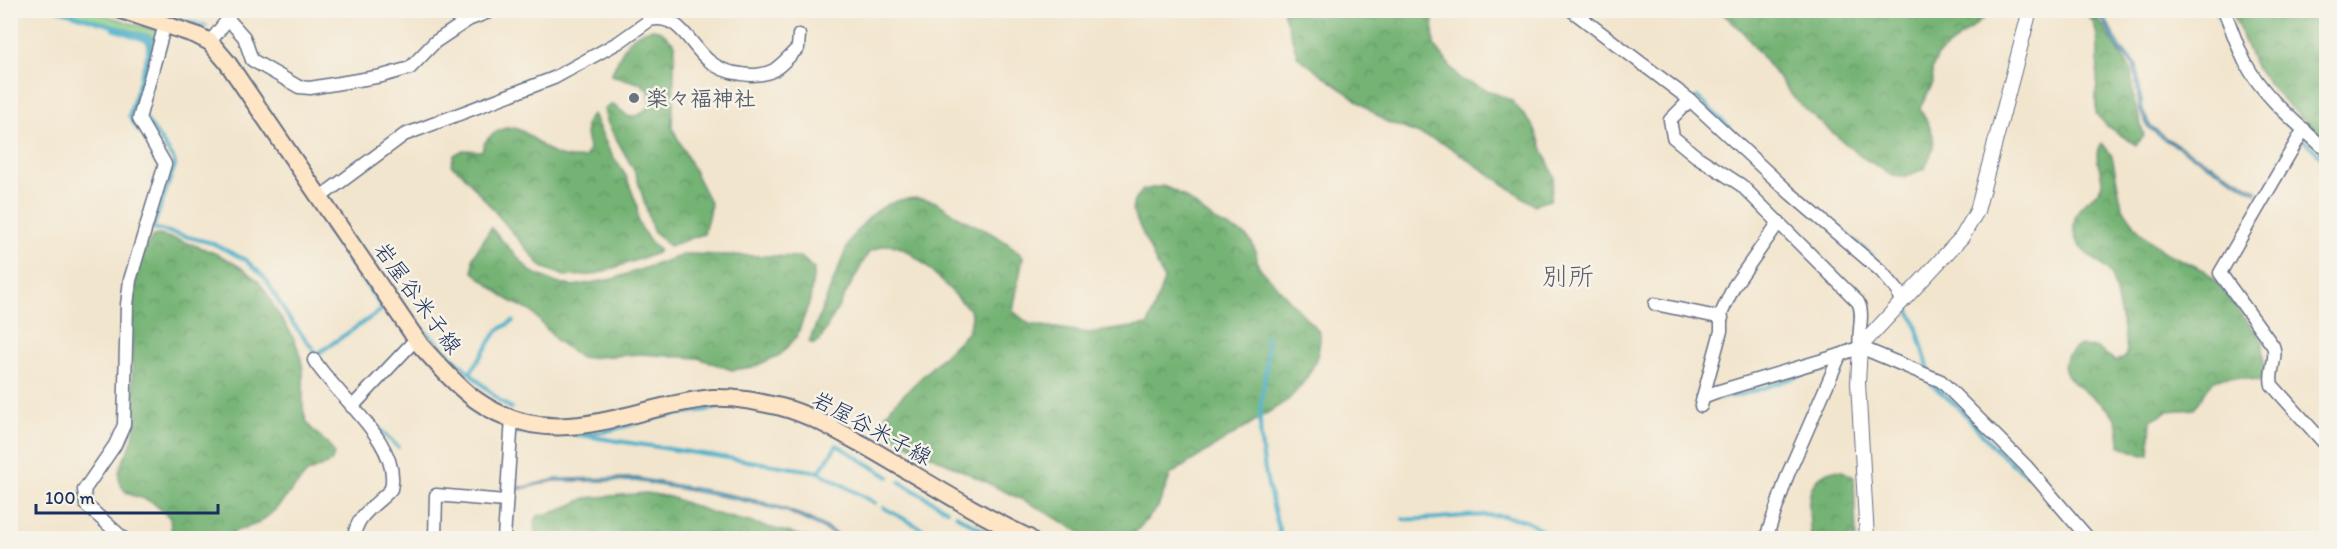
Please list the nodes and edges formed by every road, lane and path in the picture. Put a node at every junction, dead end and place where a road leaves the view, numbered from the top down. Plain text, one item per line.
1 (121, 10) edge
2 (494, 10) edge
3 (1572, 10) edge
4 (2030, 10) edge
5 (2224, 10) edge
6 (228, 15) edge
7 (165, 24) junction
8 (799, 35) dead end
9 (210, 42) junction
10 (1690, 100) junction
11 (2304, 129) junction
12 (2326, 150) edge
13 (319, 198) junction
14 (1779, 222) junction
15 (1900, 301) junction
16 (1655, 303) dead end
17 (1722, 318) junction
18 (416, 339) junction
19 (1860, 347) junction
20 (1840, 355) junction
21 (314, 360) dead end
22 (352, 407) junction
23 (512, 418) junction
24 (2326, 445) edge
25 (505, 501) junction
26 (123, 538) edge
27 (354, 538) edge
28 (435, 538) edge
29 (504, 538) edge
30 (1029, 538) edge
31 (1766, 538) edge
32 (1867, 538) edge
33 (2088, 538) edge

1 - 7 main road, 岩屋谷米子線
2 - 6 street
3 - 10 street
4 - 15 street
5 - 11 street
6 - 9 street
7 - 9 main road, 岩屋谷米子線
7 - 26 street
8 - 13 street
9 - 13 main road, 岩屋谷米子線
10 - 14 street
10 - 15 street
11 - 12 street
11 - 24 street
13 - 18 main road, 岩屋谷米子線
14 - 17 street
14 - 19 street
15 - 19 street
16 - 17 street
17 - 20 street
18 - 22 street
18 - 23 main road, 岩屋谷米子線
19 - 20 street
19 - 32 street
19 - 33 street
20 - 31 street
21 - 22 street
22 - 27 street
23 - 25 street
23 - 30 main road, 岩屋谷米子線
25 - 28 street
25 - 29 street

